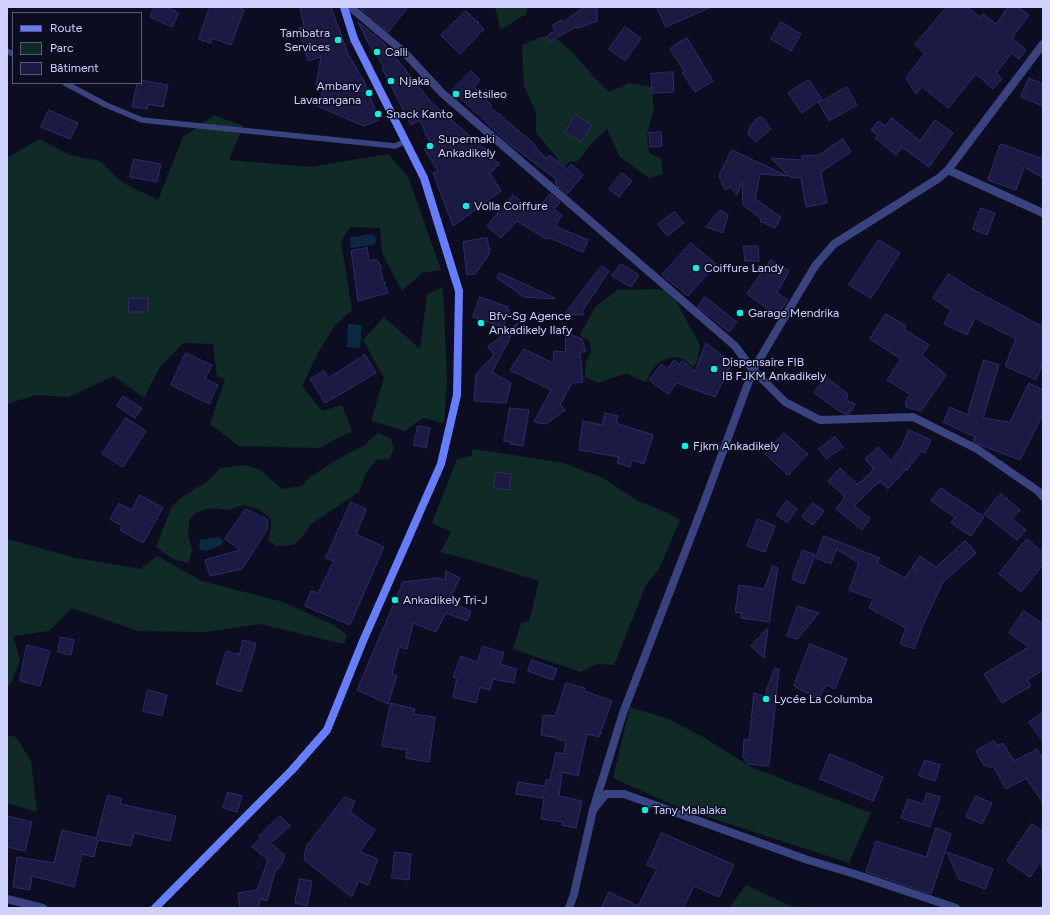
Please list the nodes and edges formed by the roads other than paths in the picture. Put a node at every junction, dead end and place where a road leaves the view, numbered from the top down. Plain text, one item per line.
1 (344, 7) edge
2 (350, 7) edge
3 (1043, 44) edge
4 (67, 84) edge
5 (406, 142) junction
6 (948, 170) junction
7 (1043, 213) edge
8 (753, 370) junction
9 (1043, 497) edge
10 (593, 810) junction
11 (7, 899) edge
12 (43, 908) edge
13 (155, 908) edge
14 (568, 908) edge
15 (956, 908) edge

1 - 5 main road
2 - 8 street
3 - 6 street
4 - 5 lane
5 - 13 main road
6 - 7 street
6 - 8 street
8 - 9 street
8 - 10 street
10 - 14 street
10 - 15 street
11 - 12 street

